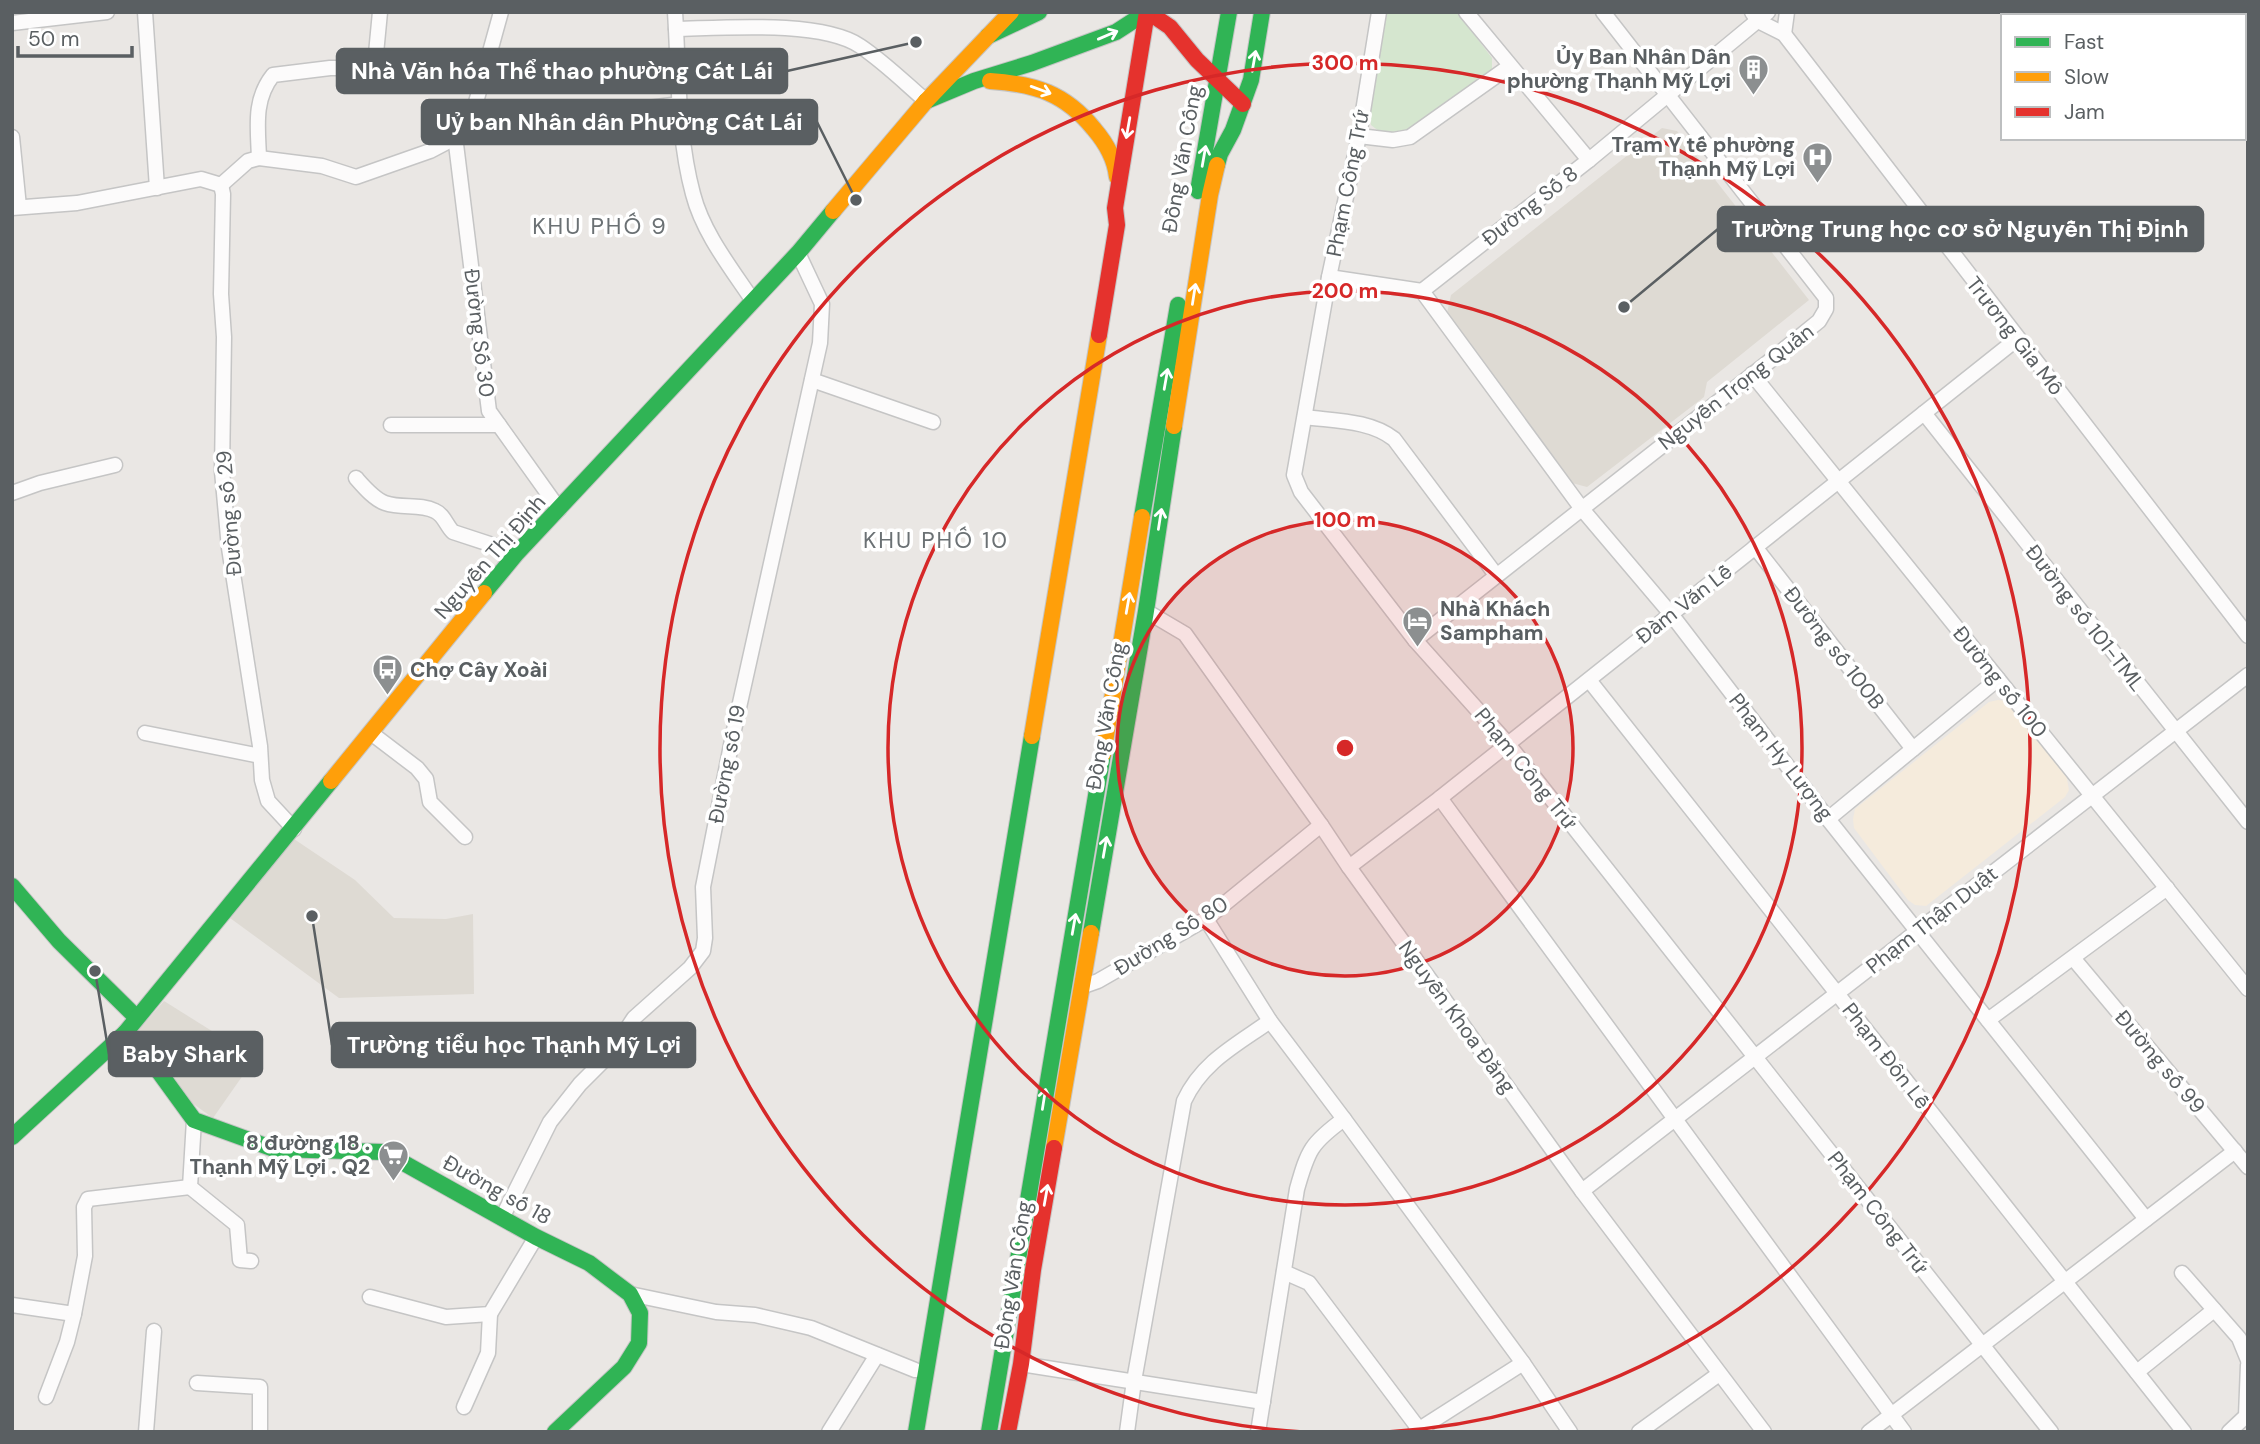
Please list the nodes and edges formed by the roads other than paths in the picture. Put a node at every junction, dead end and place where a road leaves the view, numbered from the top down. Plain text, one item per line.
1 (107, 12) edge
2 (145, 12) edge
3 (380, 12) edge
4 (501, 12) edge
5 (675, 12) edge
6 (1011, 12) edge
7 (1039, 12) edge
8 (1147, 12) edge
9 (1229, 12) edge
10 (1262, 12) edge
11 (1379, 12) edge
12 (1466, 12) edge
13 (1603, 12) edge
14 (1787, 12) edge
15 (1759, 15) edge
16 (12, 23) edge
17 (676, 29) junction
18 (1784, 34) junction
19 (988, 36) junction
20 (1197, 60) junction
21 (1510, 66) junction
22 (974, 80) junction
23 (1217, 81) junction
24 (1668, 94) junction
25 (926, 101) junction
26 (680, 104) junction
27 (1243, 104) junction
28 (1210, 118) junction
29 (462, 134) junction
30 (1359, 136) junction
31 (12, 137) edge
32 (1220, 154) junction
33 (259, 158) junction
34 (1589, 160) junction
35 (221, 185) junction
36 (157, 188) junction
37 (1118, 188) junction
38 (1204, 194) junction
39 (16, 208) edge
40 (798, 253) junction
41 (1329, 277) junction
42 (1422, 291) junction
43 (753, 301) junction
44 (2017, 339) junction
45 (1752, 374) junction
46 (812, 380) junction
47 (1924, 414) junction
48 (1305, 416) junction
49 (933, 422) dead end
50 (391, 425) dead end
51 (499, 425) junction
52 (116, 465) dead end
53 (356, 478) dead end
54 (1839, 481) junction
55 (12, 493) edge
56 (559, 509) junction
57 (1582, 509) junction
58 (1755, 547) junction
59 (517, 553) junction
60 (1496, 575) junction
61 (1146, 611) junction
62 (1671, 614) junction
63 (2248, 636) edge
64 (1415, 640) junction
65 (2248, 675) edge
66 (1998, 679) junction
67 (1589, 680) junction
68 (2175, 732) junction
69 (145, 733) dead end
70 (371, 733) junction
71 (1508, 744) junction
72 (1913, 749) junction
73 (260, 756) junction
74 (2092, 796) junction
75 (1440, 798) junction
76 (1828, 819) junction
77 (2248, 822) edge
78 (1321, 825) junction
79 (293, 829) junction
80 (465, 837) dead end
81 (1007, 840) junction
82 (1349, 867) junction
83 (12, 886) edge
84 (2167, 888) junction
85 (1206, 919) junction
86 (1917, 931) junction
87 (2073, 958) junction
88 (1081, 987) junction
89 (2248, 989) edge
90 (1062, 991) junction
91 (1837, 993) junction
92 (136, 1017) junction
93 (1988, 1020) junction
94 (1270, 1021) junction
95 (125, 1033) junction
96 (1755, 1057) junction
97 (1344, 1119) junction
98 (1675, 1119) junction
99 (194, 1120) junction
100 (12, 1138) edge
101 (2235, 1151) junction
102 (2248, 1167) edge
103 (190, 1187) junction
104 (1582, 1191) junction
105 (502, 1218) junction
106 (2146, 1219) junction
107 (536, 1237) junction
108 (251, 1261) dead end
109 (1284, 1272) junction
110 (2182, 1273) dead end
111 (2065, 1282) junction
112 (630, 1294) junction
113 (370, 1297) dead end
114 (12, 1305) edge
115 (2214, 1310) junction
116 (74, 1314) junction
117 (491, 1314) junction
118 (155, 1331) dead end
119 (1982, 1345) junction
120 (877, 1355) junction
121 (1523, 1363) junction
122 (2248, 1363) edge
123 (1021, 1364) junction
124 (915, 1370) junction
125 (2137, 1372) junction
126 (1719, 1374) junction
127 (1134, 1381) junction
128 (197, 1383) dead end
129 (46, 1397) dead end
130 (1263, 1402) junction
131 (464, 1407) dead end
132 (1891, 1415) junction
133 (1417, 1430) edge
134 (146, 1432) edge
135 (260, 1432) edge
136 (555, 1432) edge
137 (829, 1432) edge
138 (905, 1432) edge
139 (916, 1432) edge
140 (989, 1432) edge
141 (1008, 1432) edge
142 (1127, 1432) edge
143 (1258, 1432) edge
144 (1570, 1432) edge
145 (1639, 1432) edge
146 (1764, 1432) edge
147 (1869, 1432) edge
148 (1904, 1432) edge
149 (2051, 1432) edge
150 (2184, 1432) edge
151 (2229, 1432) edge

1 - 16 street
2 - 36 street
3 - 33 street
4 - 29 street
5 - 17 street
6 - 19 main road, Nguyễn Thị Định
7 - 19 main road
8 - 20 main road
22 -> 8 main road
8 -> 37 main road
9 - 23 main road, Đồng Văn Cống
27 -> 10 main road, Đồng Văn Cống
11 - 30 street, Phạm Công Trứ
12 - 21 street
13 - 24 street, Nguyễn Trọng Quản
14 - 18 street
15 - 18 street, Trương Gia Mô
15 - 24 street, Đường Số 8
17 - 25 street
17 - 26 street
18 - 44 street, Trương Gia Mô
19 - 25 main road, Nguyễn Thị Định
20 - 23 main road
20 - 28 main road
21 - 30 street
21 - 34 street
22 - 25 main road
22 -> 37 main road
23 - 27 main road
23 - 28 main road, Đồng Văn Cống
23 - 32 main road
24 - 34 street, Đường Số 8
24 - 45 street, Nguyễn Trọng Quản
25 - 40 main road, Nguyễn Thị Định
26 - 29 street
26 - 43 street
27 - 32 main road, Đồng Văn Cống
38 -> 28 main road, Đồng Văn Cống
29 - 33 street
29 - 51 street, Đường Số 30
30 - 41 street, Phạm Công Trứ
31 - 39 street
32 - 38 main road, Đồng Văn Cống
33 - 35 street
34 - 42 street, Đường Số 8
35 - 36 street
35 - 73 street, Đường số 29
36 - 39 street
37 - 81 main road
61 -> 38 main road, Đồng Văn Cống
90 -> 38 main road, Đồng Văn Cống
40 - 43 main road, Nguyễn Thị Định
40 - 46 street, Đường số 19
41 - 42 street
41 - 48 street, Phạm Công Trứ
42 - 57 street, Phạm Hy Lượng
43 - 56 main road, Nguyễn Thị Định
44 - 47 street, Đàm Văn Lễ
44 - 63 street, Trương Gia Mô
45 - 54 street, Đường số 100
45 - 57 street, Nguyễn Trọng Quản
46 - 49 street
46 - 105 street, Đường số 19
47 - 54 street, Đàm Văn Lễ
47 - 68 street, Đường số 101-TML
48 - 60 street
48 - 64 street, Phạm Công Trứ
50 - 51 street
51 - 56 street, Đường Số 30
52 - 55 street
53 - 59 street
54 - 58 street, Đàm Văn Lễ
54 - 66 street, Đường số 100
56 - 59 main road, Nguyễn Thị Định
57 - 60 street, Nguyễn Trọng Quản
57 - 62 street, Phạm Hy Lượng
58 - 62 street, Đàm Văn Lễ
58 - 72 street, Đường số 100B
59 - 70 main road, Nguyễn Thị Định
60 - 64 street, Nguyễn Trọng Quản
61 - 78 street, Nguyễn Khoa Đăng
88 -> 61 main road, Đồng Văn Cống
62 - 67 street, Đàm Văn Lễ
62 - 76 street, Phạm Hy Lượng
64 - 71 street, Phạm Công Trứ
65 - 68 street, Phạm Thận Duật
66 - 72 street
66 - 74 street, Đường số 100
67 - 71 street, Đàm Văn Lễ
67 - 91 street, Phạm Đôn Lễ
68 - 74 street, Phạm Thận Duật
68 - 77 street, Đường số 101-TML
69 - 73 street
70 - 79 main road, Nguyễn Thị Định
70 - 80 street
71 - 75 street, Đàm Văn Lễ
71 - 96 street, Phạm Công Trứ
72 - 76 street
73 - 79 street, Đường số 29
74 - 84 street, Đường số 100
74 - 86 street, Phạm Thận Duật
75 - 82 street, Đàm Văn Lễ
75 - 98 street
76 - 86 street, Phạm Hy Lượng
78 - 82 street, Nguyễn Khoa Đăng
78 - 85 street, Đường Số 80
79 - 92 main road, Nguyễn Thị Định
81 - 124 main road
81 - 139 main road
82 - 104 street, Nguyễn Khoa Đăng
83 - 92 main road
84 - 87 street
84 - 89 street, Đường số 100
85 - 88 street, Đường Số 80
85 - 94 street
86 - 91 street, Phạm Thận Duật
86 - 93 street, Phạm Hy Lượng
87 - 93 street
87 - 101 street, Đường số 99
88 - 90 main road
123 -> 88 main road, Đồng Văn Cống
140 -> 90 main road, Đồng Văn Cống
91 - 96 street, Phạm Thận Duật
91 - 111 street, Phạm Đôn Lễ
92 - 95 main road, Nguyễn Thị Định
93 - 106 street, Phạm Hy Lượng
94 - 97 street
94 - 127 street
95 - 99 main road
95 - 100 main road, Nguyễn Thị Định
96 - 98 street, Phạm Thận Duật
96 - 119 street, Phạm Công Trứ
97 - 109 street
97 - 121 street
98 - 104 street, Phạm Thận Duật
98 - 132 street
99 - 103 street
99 - 105 main road, Đường số 18
101 - 102 street, Đường số 99
101 - 106 street
103 - 108 street
103 - 116 street
104 - 126 street, Nguyễn Khoa Đăng
105 - 107 main road, Đường số 18
106 - 111 street
107 - 112 main road, Đường số 18
107 - 117 street
109 - 130 street
109 - 133 street
110 - 115 street
111 - 119 street
111 - 125 street, Phạm Đôn Lễ
112 - 120 street, Đường số 18
112 - 136 main road
113 - 117 street
114 - 116 street
115 - 122 street
115 - 125 street
116 - 129 street
117 - 131 street
118 - 134 street
119 - 132 street
119 - 149 street, Phạm Công Trứ
120 - 124 street, Đường số 18
120 - 137 street
121 - 133 street
121 - 144 street
122 - 151 street
123 - 127 street
123 - 141 main road, Đồng Văn Cống
124 - 138 main road
125 - 150 street, Phạm Đôn Lễ
126 - 145 street
126 - 146 street, Nguyễn Khoa Đăng
127 - 130 street
127 - 142 street
128 - 135 street
130 - 143 street
132 - 147 street
132 - 148 street

